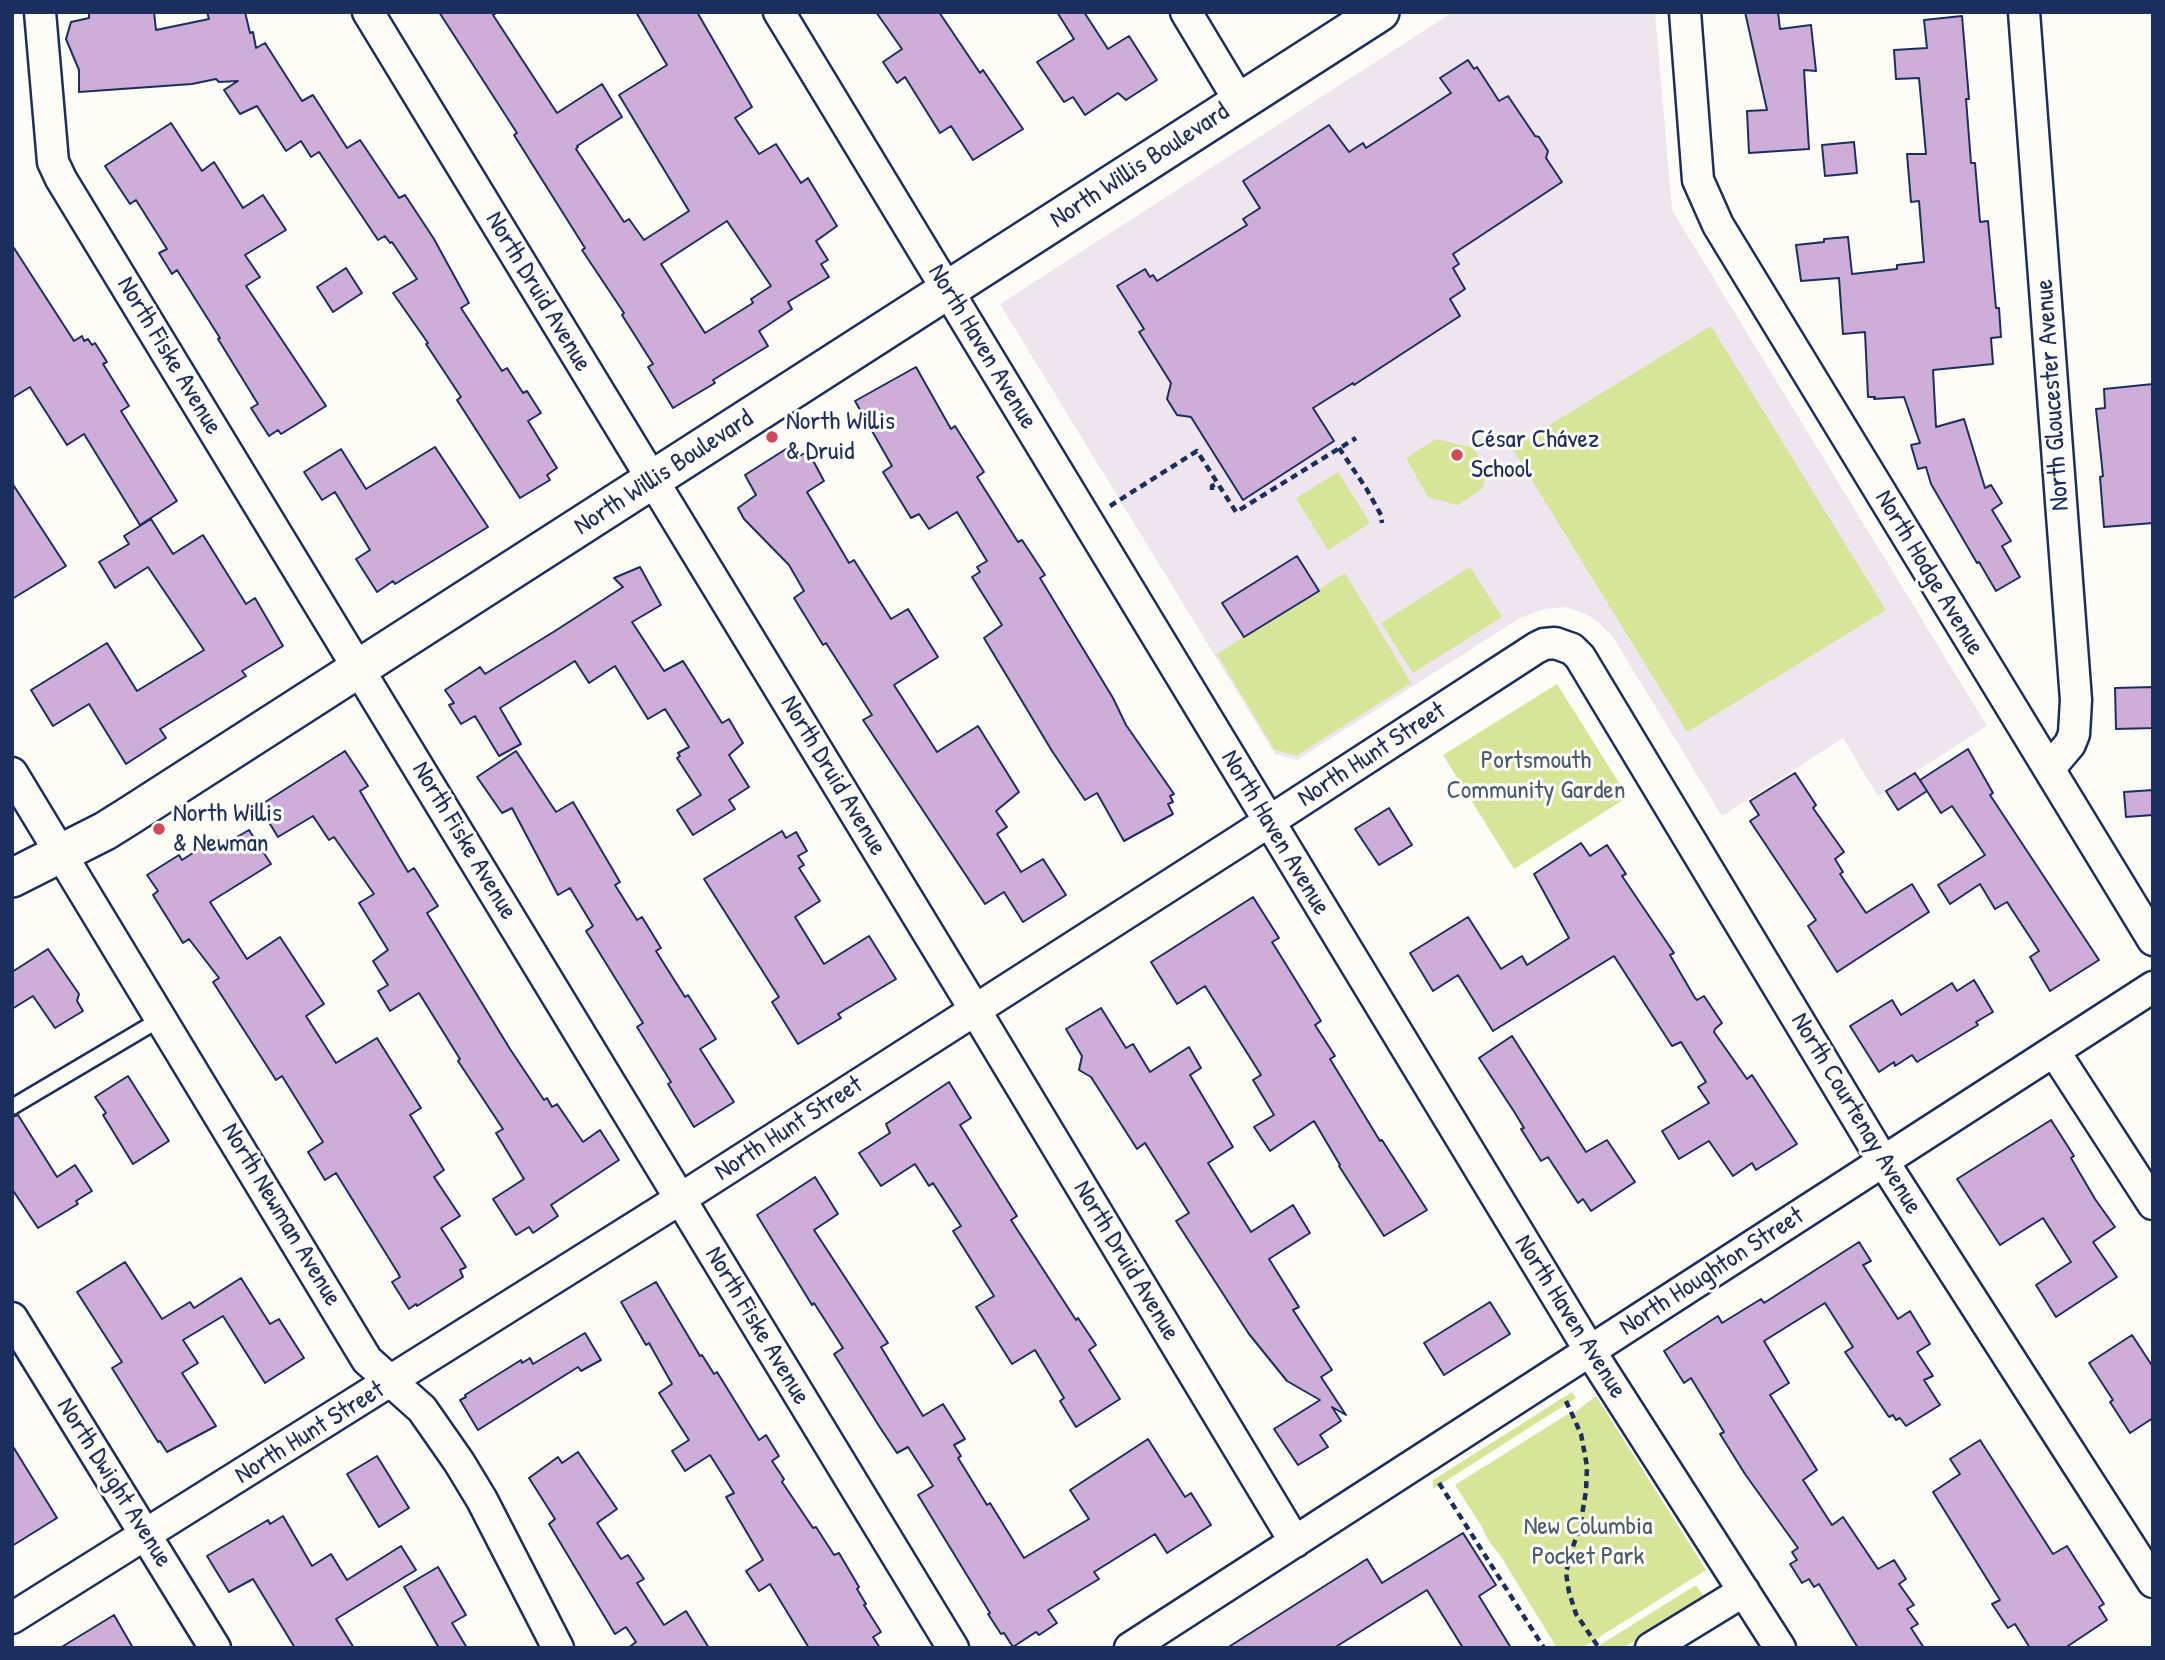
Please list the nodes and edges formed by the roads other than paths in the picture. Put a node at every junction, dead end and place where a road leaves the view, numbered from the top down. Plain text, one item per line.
1 (40, 12) edge
2 (368, 12) edge
3 (779, 12) edge
4 (1186, 12) edge
5 (1380, 12) edge
6 (1685, 12) edge
7 (2024, 12) edge
8 (1240, 102) junction
9 (946, 290) junction
10 (652, 480) junction
11 (1563, 645) joint
12 (359, 668) junction
13 (2049, 769) junction
14 (12, 774) edge
15 (1269, 822) junction
16 (61, 853) junction
17 (12, 878) edge
18 (2153, 940) edge
19 (2153, 987) edge
20 (975, 1010) junction
21 (162, 1018) junction
22 (2054, 1051) junction
23 (12, 1107) edge
24 (1883, 1161) junction
25 (680, 1199) junction
26 (2153, 1204) edge
27 (12, 1318) edge
28 (1590, 1351) junction
29 (391, 1381) junction
30 (147, 1536) junction
31 (1295, 1542) junction
32 (2153, 1582) edge
33 (1744, 1591) junction
34 (12, 1618) edge
35 (215, 1648) edge
36 (558, 1648) edge
37 (953, 1648) edge
38 (1130, 1648) edge
39 (1651, 1648) edge
40 (1780, 1648) edge

1 - 12 street, North Fiske Avenue
2 - 10 street, North Druid Avenue
3 - 9 street, North Haven Avenue
4 - 8 street
5 - 8 street, North Willis Boulevard
6 - 13 street, North Hodge Avenue
7 - 13 street, North Gloucester Avenue
8 - 9 street, North Willis Boulevard
9 - 10 street, North Willis Boulevard
9 - 15 street, North Haven Avenue
10 - 12 street, North Willis Boulevard
10 - 20 street, North Druid Avenue
11 - 15 street, North Hunt Street
11 - 24 street, North Courtenay Avenue
12 - 16 street, North Willis Boulevard
12 - 25 street, North Fiske Avenue
13 - 18 street, North Hodge Avenue
14 - 16 street, North Newman Avenue
15 - 20 street, North Hunt Street
15 - 28 street, North Haven Avenue
16 - 17 street, North Willis Boulevard
16 - 21 street, North Newman Avenue
19 - 22 street, North Houghton Street
20 - 25 street, North Hunt Street
20 - 31 street, North Druid Avenue
21 - 23 lane
21 - 29 street, North Newman Avenue
22 - 24 street, North Houghton Street
22 - 26 street
24 - 28 street, North Houghton Street
24 - 32 street, North Courtenay Avenue
25 - 29 street, North Hunt Street
25 - 37 street, North Fiske Avenue
27 - 30 street, North Dwight Avenue
28 - 31 street, North Houghton Street
28 - 33 street, North Haven Avenue
29 - 30 street, North Hunt Street
29 - 36 street, North Newman Avenue
30 - 34 street, North Hunt Street
30 - 35 street, North Dwight Avenue
31 - 38 street, North Houghton Street
33 - 39 street
33 - 40 street, North Haven Avenue

